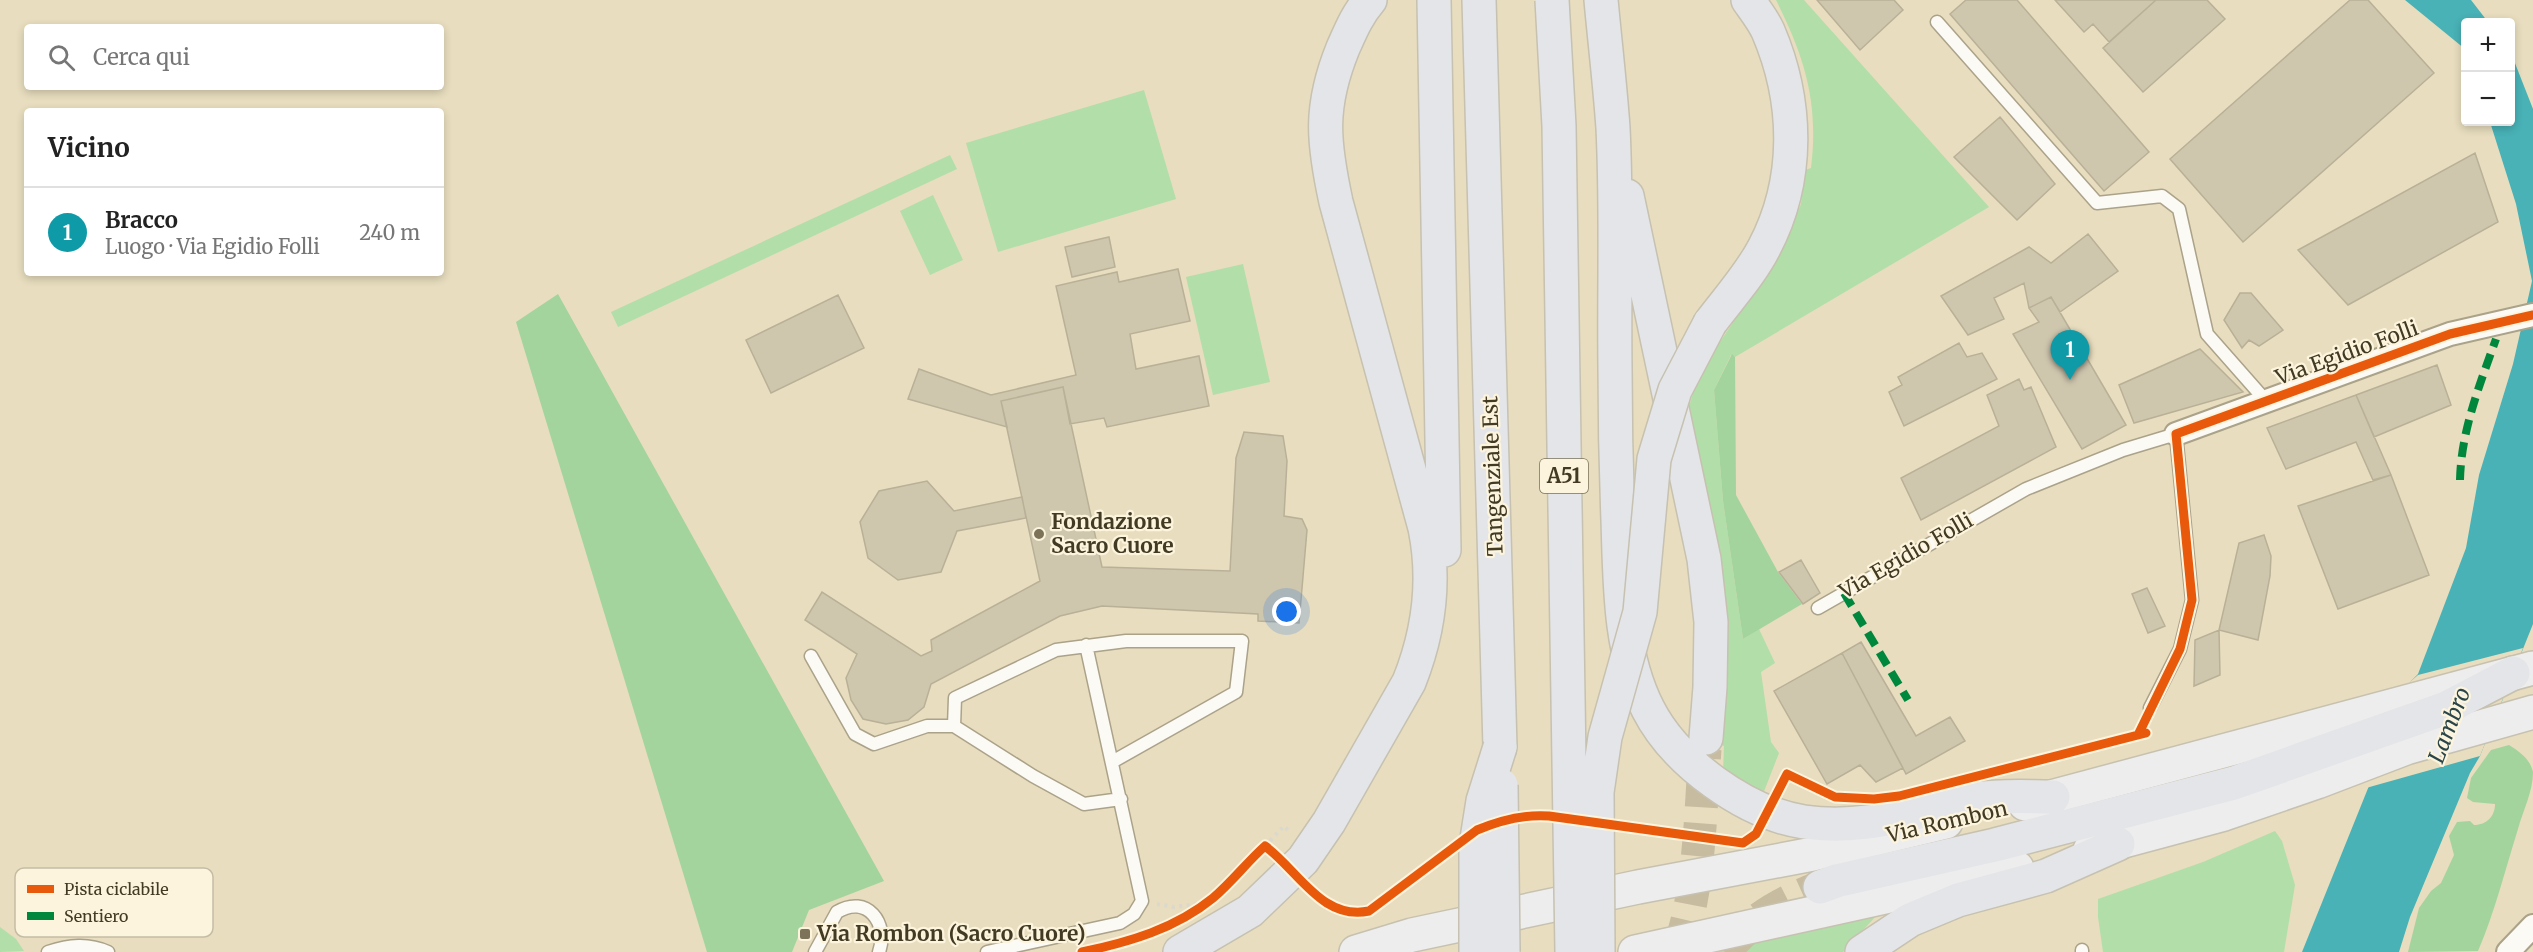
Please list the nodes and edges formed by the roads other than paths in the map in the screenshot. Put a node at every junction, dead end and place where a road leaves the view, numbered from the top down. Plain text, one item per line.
1 (1370, 0) edge
2 (1434, 0) edge
3 (1479, 0) edge
4 (1552, 0) edge
5 (1601, 0) edge
6 (1748, 0) edge
7 (1938, 22) dead end
8 (1613, 129) junction
9 (2533, 315) edge
10 (2264, 403) junction
11 (2176, 434) junction
12 (1818, 608) dead end
13 (1086, 645) junction
14 (811, 656) dead end
15 (2523, 670) edge
16 (2150, 708) dead end
17 (2397, 714) junction
18 (2519, 717) edge
19 (954, 726) junction
20 (1706, 738) tunnel mouth
21 (1500, 747) junction
22 (1112, 762) junction
23 (2053, 797) junction
24 (1121, 800) junction
25 (1329, 822) junction
26 (2118, 844) junction
27 (1820, 887) tunnel mouth
28 (2533, 926) edge
29 (48, 952) edge
30 (108, 952) edge
31 (815, 952) edge
32 (879, 952) edge
33 (987, 952) edge
34 (1180, 952) edge
35 (1356, 952) edge
36 (1476, 952) edge
37 (1503, 952) edge
38 (1572, 952) edge
39 (1598, 952) edge
40 (1635, 952) edge
41 (1862, 952) edge
42 (2508, 952) edge

1 - 25 highway
2 - 25 highway
3 - 21 highway, Tangenziale Est
4 - 38 highway, A51, bridge
5 - 8 highway
6 - 39 highway, bridge
7 - 10 lane, Via Egidio Folli
8 - 20 highway
8 - 23 highway
9 - 10 street, Via Egidio Folli
10 - 11 street, Via Egidio Folli
11 - 12 lane, Via Egidio Folli
11 - 16 lane
13 - 19 lane
13 - 22 lane
13 - 22 lane
14 - 19 lane
15 - 17 highway
17 - 23 main road, Via Rombon
17 - 27 highway
18 - 26 main road
19 - 24 lane
21 - 36 highway, bridge
21 - 37 highway, Tangenziale Est, bridge
22 - 24 lane
23 - 35 main road, Via Rombon
24 - 33 lane
25 - 34 highway
26 - 40 main road
26 - 41 highway
28 - 42 street
29 - 30 lane
31 - 32 lane

